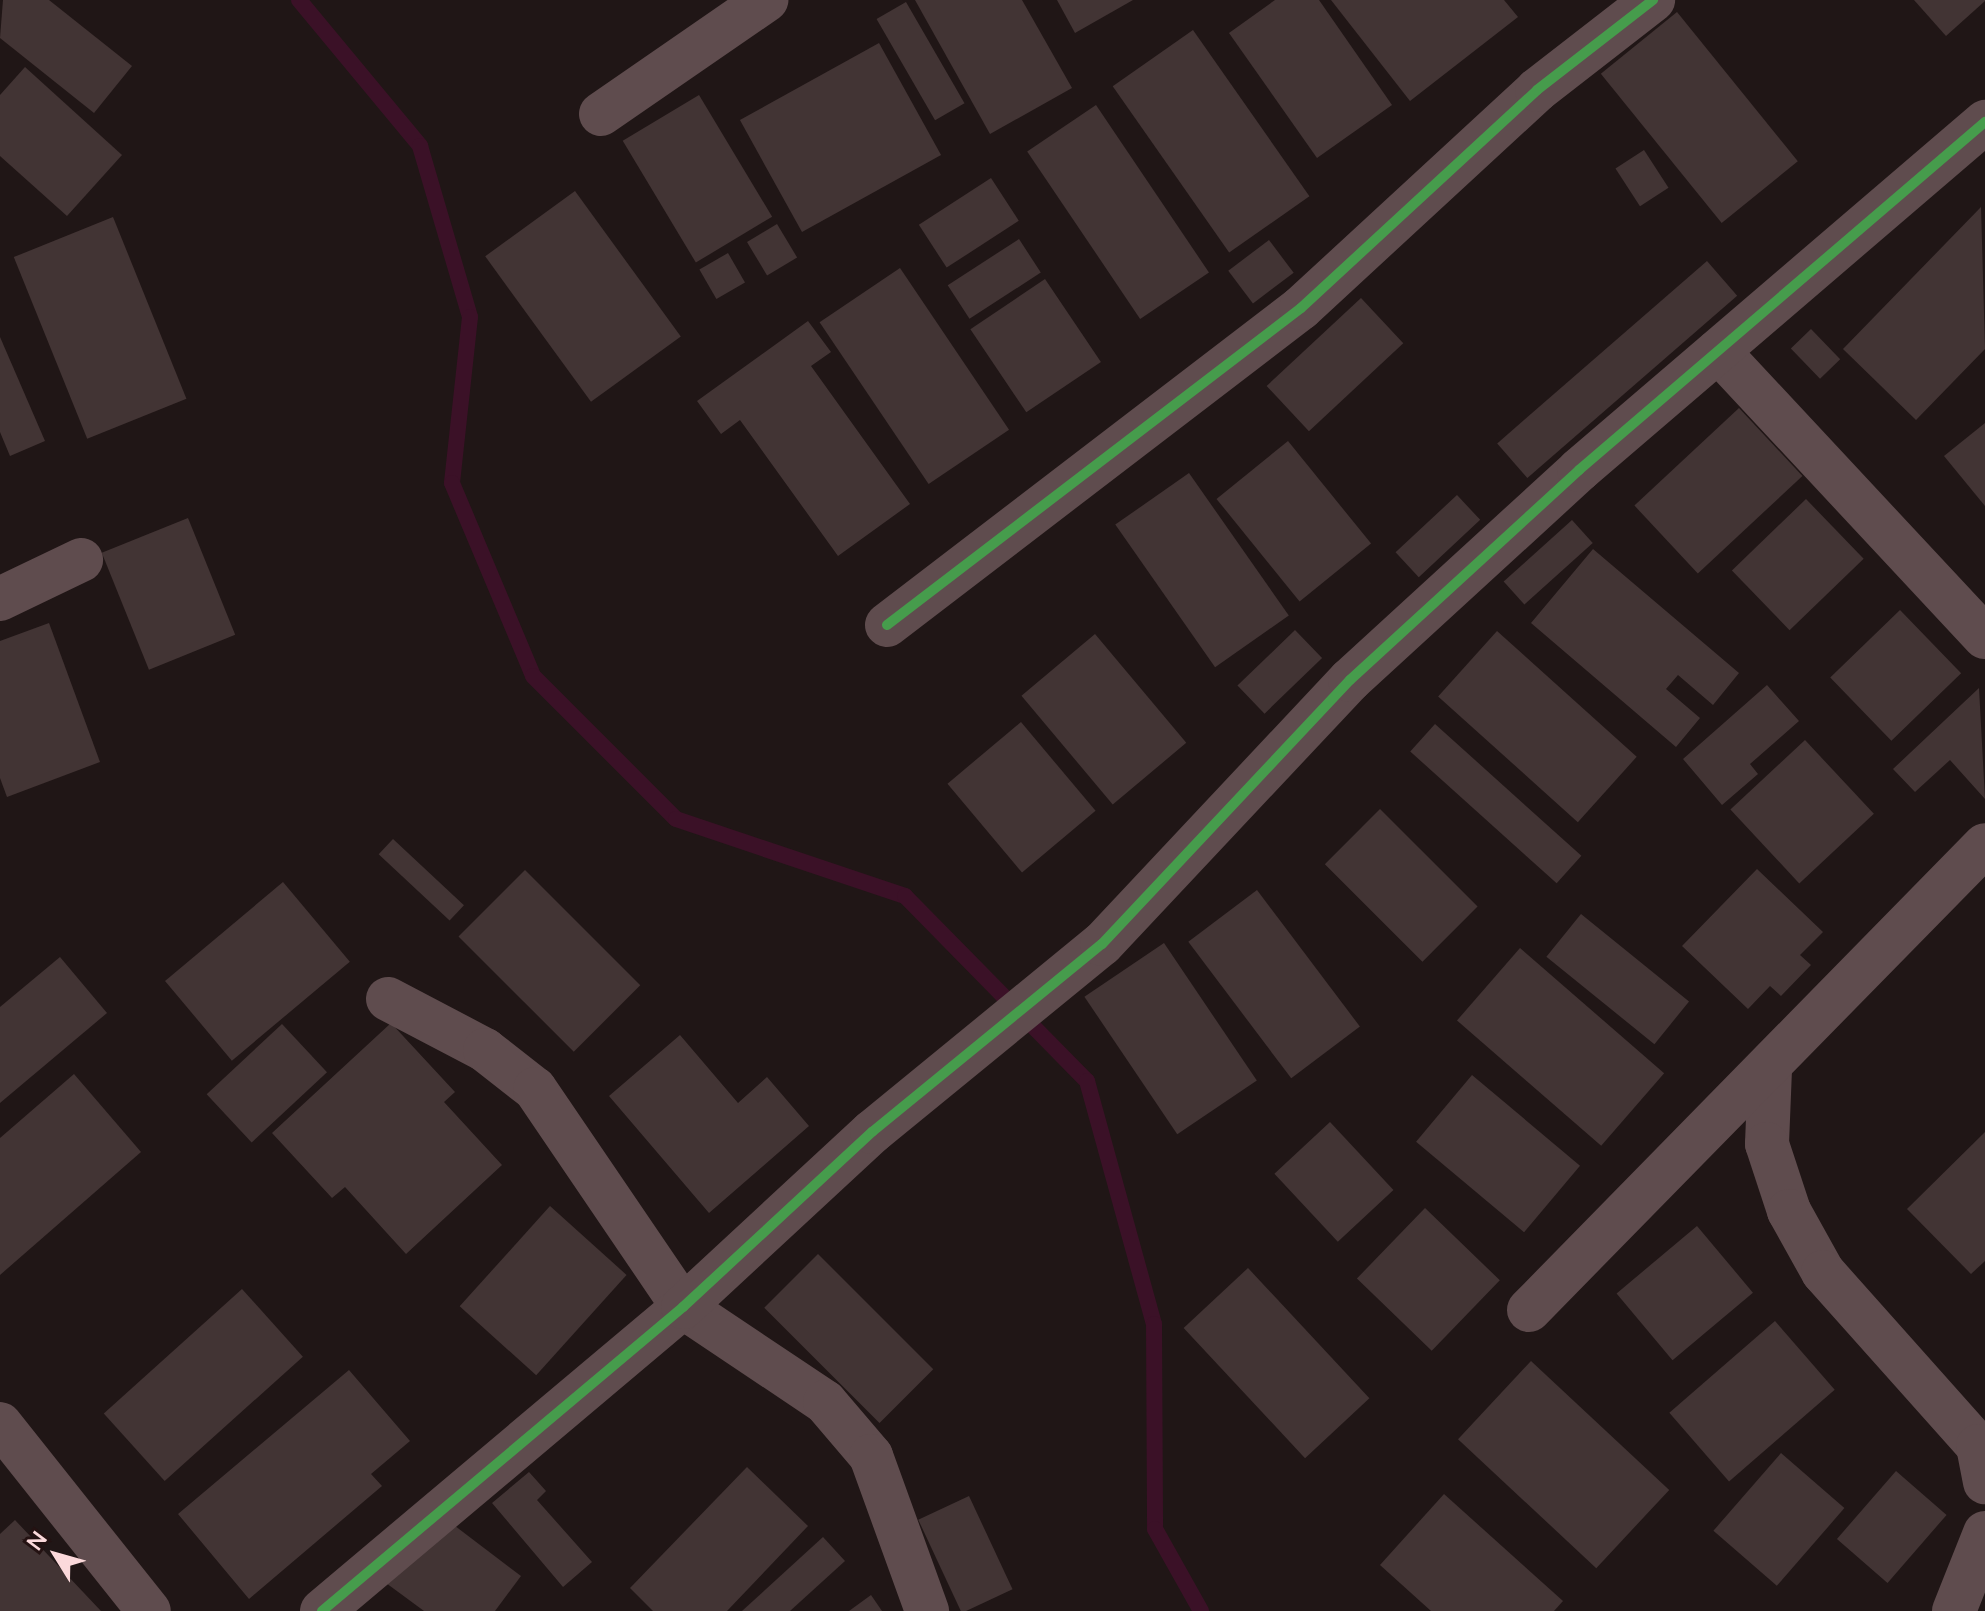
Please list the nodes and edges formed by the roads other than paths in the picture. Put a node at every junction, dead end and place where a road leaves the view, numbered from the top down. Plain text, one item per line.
1 (766, 0) edge
2 (1653, 0) edge
3 (601, 114) dead end
4 (1985, 122) edge
5 (1718, 351) junction
6 (81, 560) dead end
7 (0, 599) edge
8 (887, 625) dead end
9 (1985, 637) edge
10 (1985, 845) edge
11 (388, 999) dead end
12 (1770, 1069) junction
13 (683, 1307) junction
14 (1529, 1310) dead end
15 (0, 1424) edge
16 (1985, 1482) edge
17 (1985, 1533) edge
18 (149, 1611) edge
19 (322, 1611) edge
20 (927, 1611) edge
21 (1954, 1611) edge

1 - 3 street
2 - 8 street
4 - 5 street
5 - 9 street
5 - 13 street
6 - 7 street
10 - 12 street
11 - 13 street
12 - 14 street
12 - 16 street
13 - 19 street
13 - 20 street
15 - 18 street
17 - 21 street

